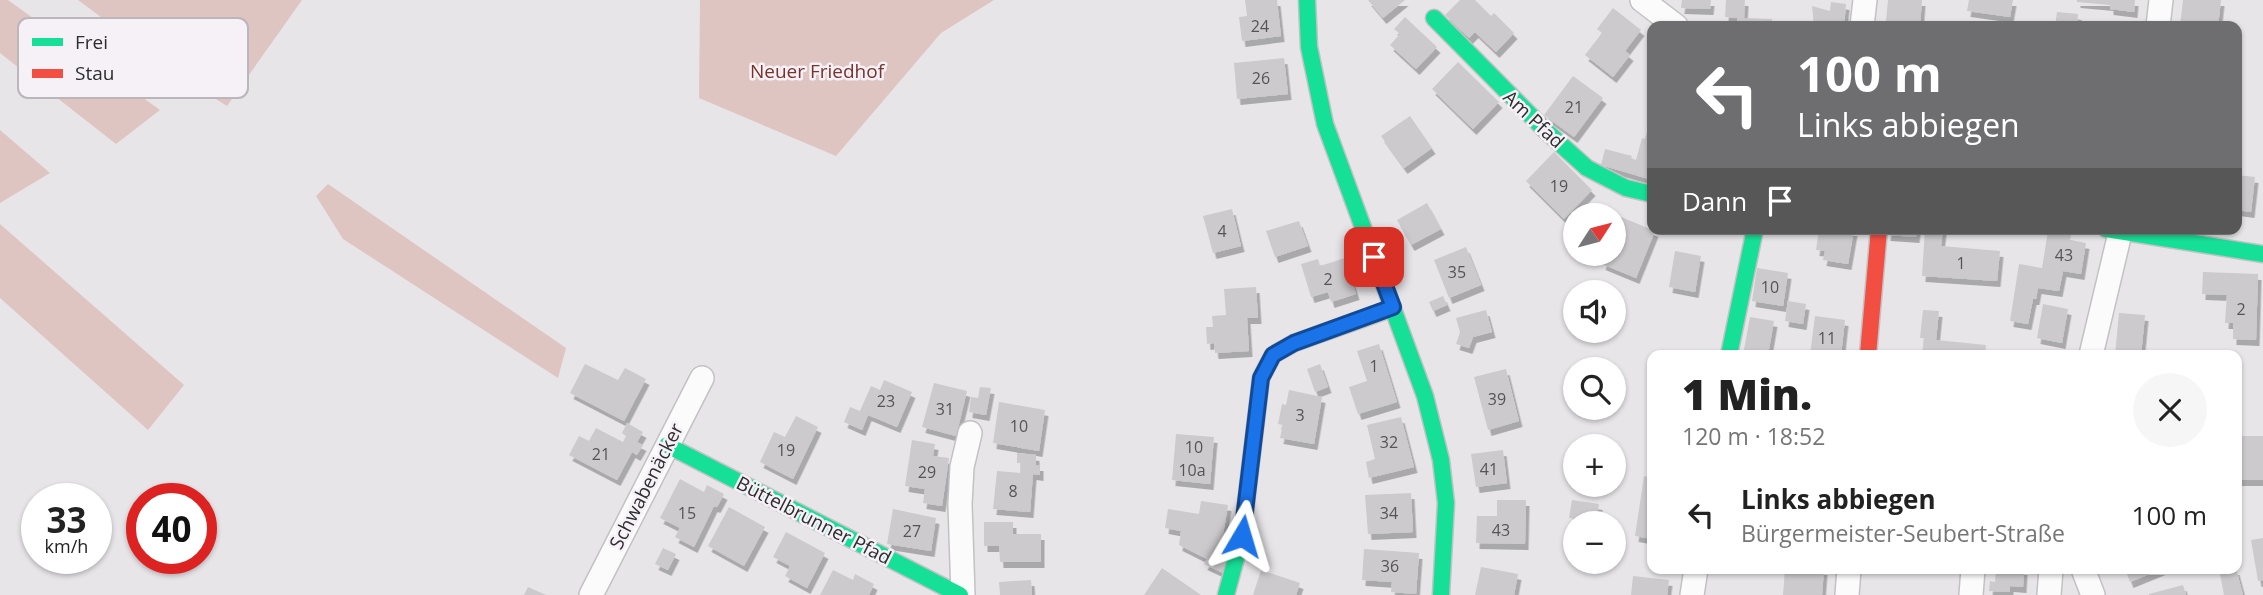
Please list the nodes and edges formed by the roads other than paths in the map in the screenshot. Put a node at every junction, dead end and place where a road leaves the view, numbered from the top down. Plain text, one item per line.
1 (1307, 0) edge
2 (1642, 0) edge
3 (1865, 0) edge
4 (2161, 0) edge
5 (1434, 19) dead end
6 (1669, 21) edge
7 (1863, 21) edge
8 (2159, 21) edge
9 (1647, 193) edge
10 (1754, 235) edge
11 (1878, 235) edge
12 (2115, 235) edge
13 (2142, 235) edge
14 (2263, 254) edge
15 (1393, 307) junction
16 (1730, 350) edge
17 (1868, 350) edge
18 (2092, 350) edge
19 (702, 378) dead end
20 (970, 433) dead end
21 (667, 445) junction
22 (1695, 574) edge
23 (1849, 574) edge
24 (1973, 574) edge
25 (2051, 574) edge
26 (2085, 574) edge
27 (591, 595) edge
28 (961, 595) edge
29 (1226, 595) edge
30 (1441, 595) edge
31 (1692, 595) edge
32 (1847, 595) edge
33 (1971, 595) edge
34 (2049, 595) edge
35 (2093, 595) edge

1 - 15 street
2 - 6 street
3 - 7 street
4 - 8 street
5 - 9 street, Am Pfad
10 - 16 street
11 - 17 street
12 - 18 street
13 - 14 street
15 - 29 street
15 - 30 street
19 - 21 street, Schwabenäcker
20 - 28 street, Büttelbrunner Pfad
21 - 27 street, Schwabenäcker
21 - 28 street, Büttelbrunner Pfad
22 - 31 street
23 - 32 street
24 - 33 street
25 - 34 street
26 - 35 street

